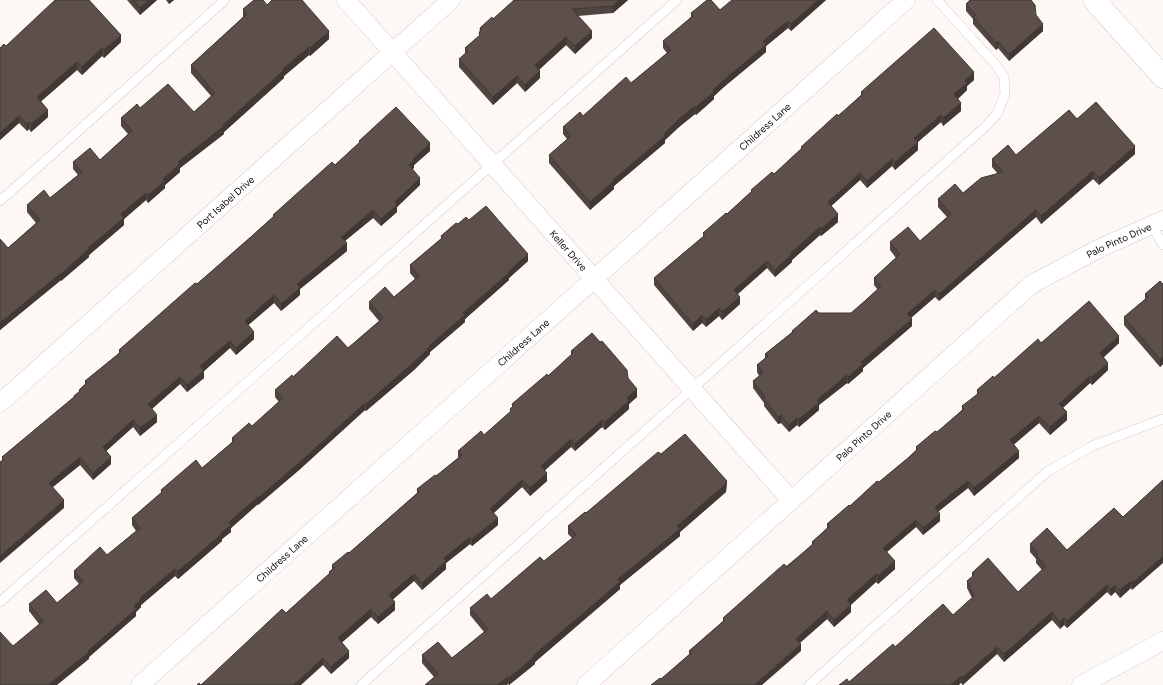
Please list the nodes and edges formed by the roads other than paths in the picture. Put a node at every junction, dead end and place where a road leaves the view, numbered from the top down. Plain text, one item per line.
1 (225, 0) edge
2 (346, 0) edge
3 (451, 0) edge
4 (677, 0) edge
5 (906, 0) edge
6 (937, 0) edge
7 (1094, 0) edge
8 (392, 52) junction
9 (1163, 77) edge
10 (492, 164) junction
11 (0, 201) edge
12 (1157, 223) edge
13 (1163, 245) edge
14 (594, 278) junction
15 (692, 388) junction
16 (0, 403) edge
17 (1163, 419) edge
18 (791, 500) junction
19 (0, 602) edge
20 (1163, 641) edge
21 (140, 685) edge
22 (361, 685) edge
23 (586, 685) edge
24 (808, 685) edge
25 (1081, 685) edge

1 - 11 lane
2 - 8 street, Keller Drive
3 - 8 street, Port Isabel Drive
4 - 10 lane
5 - 14 street, Childress Lane
6 - 15 lane
7 - 9 street
8 - 10 street, Keller Drive
8 - 16 street, Port Isabel Drive
10 - 14 street, Keller Drive
10 - 19 lane
12 - 13 lane
12 - 18 street, Palo Pinto Drive
14 - 15 street, Keller Drive
14 - 21 street, Childress Lane
15 - 18 street, Keller Drive
15 - 22 lane
17 - 24 lane
18 - 23 street, Palo Pinto Drive
20 - 25 street

